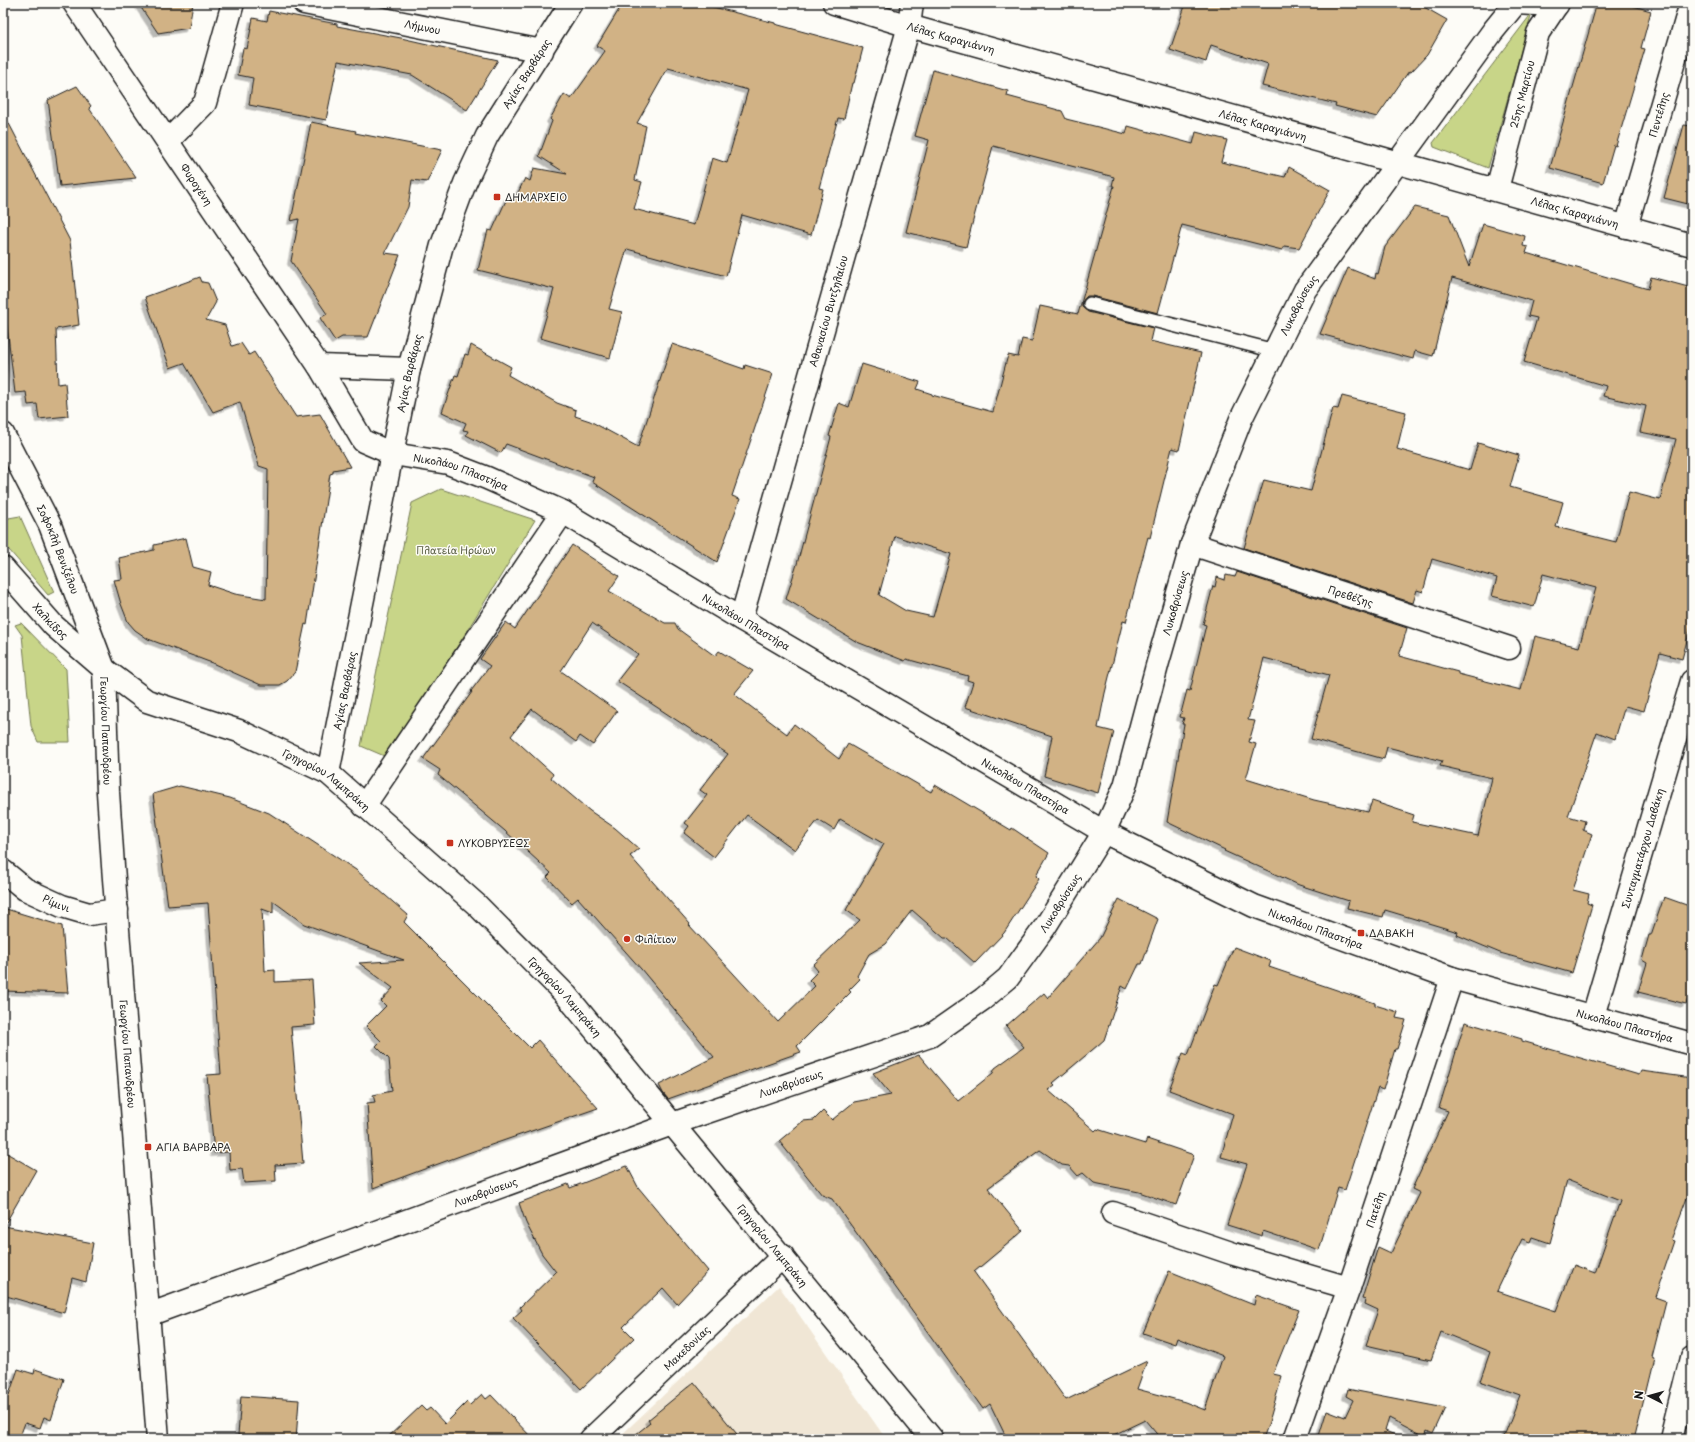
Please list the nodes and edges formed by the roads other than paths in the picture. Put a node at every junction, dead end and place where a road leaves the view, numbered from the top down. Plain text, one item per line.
1 (74, 3) edge
2 (233, 3) edge
3 (304, 3) edge
4 (571, 3) edge
5 (834, 3) edge
6 (912, 3) edge
7 (1691, 3) edge
8 (1514, 4) edge
9 (1557, 4) edge
10 (909, 26) junction
11 (542, 51) junction
12 (168, 141) junction
13 (1398, 161) junction
14 (1497, 189) junction
15 (1626, 227) junction
16 (1692, 245) edge
17 (1090, 304) dead end
18 (1275, 351) junction
19 (319, 366) junction
20 (409, 369) junction
21 (3, 434) edge
22 (393, 454) junction
23 (563, 512) junction
24 (1192, 544) junction
25 (3, 568) edge
26 (740, 619) junction
27 (1510, 648) dead end
28 (104, 668) junction
29 (1692, 681) edge
30 (328, 773) junction
31 (364, 806) junction
32 (1104, 832) junction
33 (3, 871) edge
34 (117, 910) junction
35 (1452, 978) junction
36 (1593, 1016) junction
37 (1692, 1044) edge
38 (672, 1124) junction
39 (1113, 1213) dead end
40 (783, 1256) junction
41 (1349, 1288) junction
42 (148, 1315) junction
43 (1692, 1358) edge
44 (158, 1439) edge
45 (591, 1439) edge
46 (932, 1439) edge
47 (1295, 1439) edge
48 (1672, 1439) edge

1 - 12 street, Φυρογένη
2 - 12 street
3 - 11 street, Λήμνου
4 - 11 street, Αγίας Βαρβάρας
5 - 10 street, Λέλας Καραγιάννη
6 - 10 street, Αθανασίου Βιντζηλαίου
7 - 15 street, Πεντέλης
8 - 9 street, Λυκοβρύσεως
8 - 13 street, Λυκοβρύσεως
9 - 14 street, 25ης Μαρτίου
10 - 13 street, Λέλας Καραγιάννη
10 - 26 street, Αθανασίου Βιντζηλαίου
11 - 20 street, Αγίας Βαρβάρας
12 - 19 street, Φυρογένη
13 - 14 street, Λέλας Καραγιάννη
13 - 18 street, Λυκοβρύσεως
14 - 15 street, Λέλας Καραγιάννη
15 - 16 street, Λέλας Καραγιάννη
17 - 18 lane
18 - 24 street, Λυκοβρύσεως
19 - 20 street
19 - 22 street, Φυρογένη
20 - 22 street, Αγίας Βαρβάρας
21 - 28 street, Σοφοκλή Βενιζέλου
22 - 23 street, Νικολάου Πλαστήρα
22 - 30 street, Αγίας Βαρβάρας
23 - 26 street, Νικολάου Πλαστήρα
23 - 31 street
24 - 27 street, Πρεβέζης
24 - 32 street, Λυκοβρύσεως
25 - 28 street, Χαλκίδος
26 - 32 street, Νικολάου Πλαστήρα
28 - 30 street, Γρηγορίου Λαμπράκη
28 - 34 street, Γεωργίου Παπανδρέου
29 - 36 street, Συνταγματάρχου Δαβάκη
30 - 31 street, Γρηγορίου Λαμπράκη
31 - 38 street, Γρηγορίου Λαμπράκη
32 - 35 street, Νικολάου Πλαστήρα
32 - 38 street, Λυκοβρύσεως
33 - 34 street, Ρίμινι
34 - 42 street, Γεωργίου Παπανδρέου
35 - 36 street, Νικολάου Πλαστήρα
35 - 41 street, Πατέλη
36 - 37 street, Νικολάου Πλαστήρα
38 - 40 street, Γρηγορίου Λαμπράκη
38 - 42 street, Λυκοβρύσεως
39 - 41 street
40 - 45 street, Μακεδονίας
40 - 46 street, Γρηγορίου Λαμπράκη
41 - 47 street, Πατέλη
42 - 44 street, Γεωργίου Παπανδρέου
43 - 48 street

